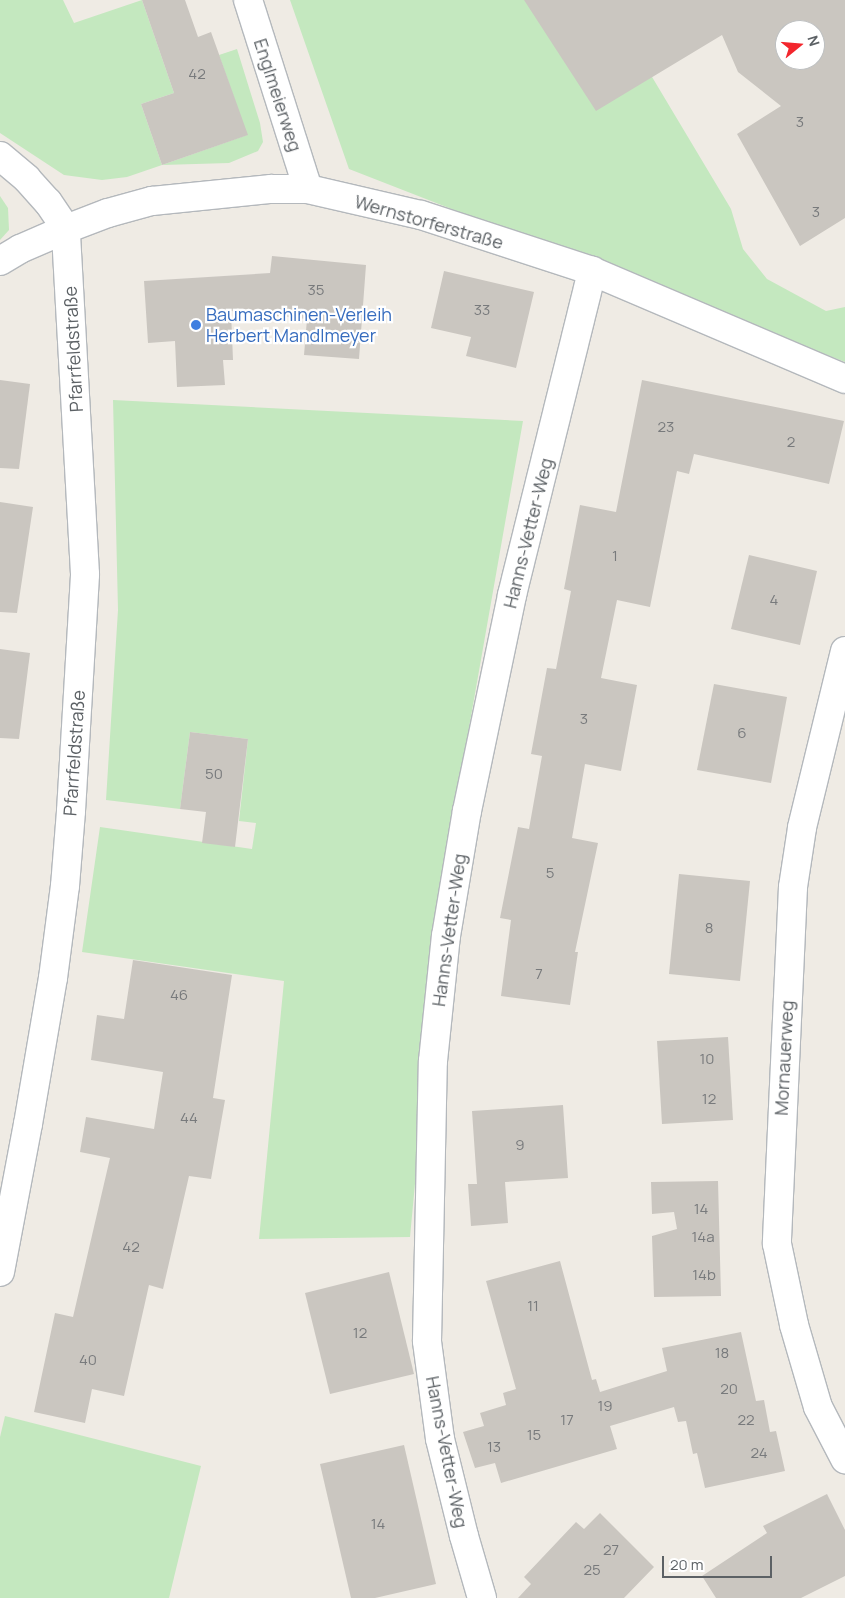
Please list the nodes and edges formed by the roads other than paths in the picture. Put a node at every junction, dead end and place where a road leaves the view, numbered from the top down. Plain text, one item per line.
1 (248, 0) edge
2 (0, 156) edge
3 (308, 189) junction
4 (66, 229) junction
5 (0, 260) edge
6 (592, 271) junction
7 (845, 380) edge
8 (845, 651) edge
9 (0, 1272) edge
10 (845, 1459) edge
11 (482, 1598) edge

1 - 3 street, Englmeierweg
2 - 4 street
3 - 4 street, Wernstorferstraße
3 - 6 street, Wernstorferstraße
4 - 5 street, Wernstorferstraße
4 - 9 street, Pfarrfeldstraße
6 - 7 street, Wernstorferstraße
6 - 11 street, Hanns-Vetter-Weg
8 - 10 street, Mornauerweg

